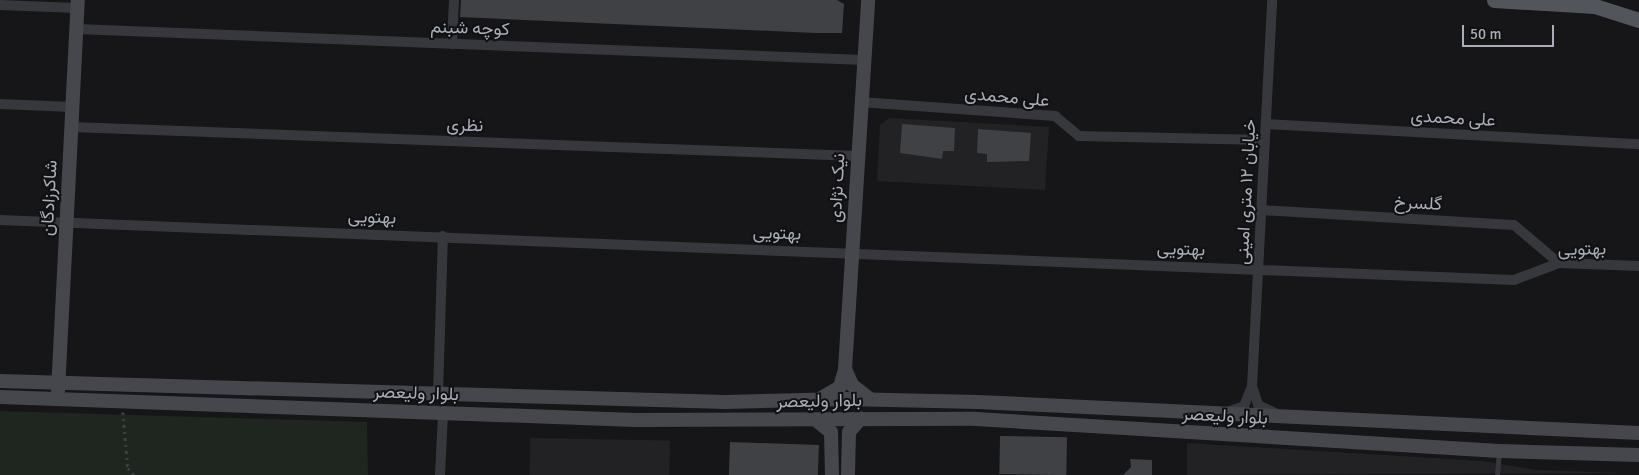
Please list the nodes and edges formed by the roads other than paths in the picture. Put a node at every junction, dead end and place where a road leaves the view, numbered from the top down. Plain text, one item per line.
1 (454, 0) edge
2 (1272, 0) edge
3 (1494, 0) edge
4 (1540, 1) edge
5 (866, 3) edge
6 (78, 4) edge
7 (0, 5) edge
8 (1639, 20) edge
9 (77, 30) junction
10 (452, 44) junction
11 (863, 60) junction
12 (860, 102) junction
13 (0, 104) edge
14 (73, 107) junction
15 (1266, 124) junction
16 (72, 127) junction
17 (1265, 140) junction
18 (1639, 144) edge
19 (857, 156) junction
20 (1261, 210) junction
21 (0, 220) edge
22 (66, 222) junction
23 (443, 236) junction
24 (852, 252) junction
25 (1559, 262) junction
26 (1639, 266) edge
27 (1258, 268) junction
28 (845, 369) junction
29 (0, 381) edge
30 (57, 382) junction
31 (1252, 386) junction
32 (438, 393) junction
33 (0, 397) edge
34 (58, 399) junction
35 (637, 399) junction
36 (870, 399) junction
37 (667, 400) junction
38 (818, 400) junction
39 (978, 402) junction
40 (1009, 403) junction
41 (1227, 412) junction
42 (443, 413) junction
43 (1278, 414) junction
44 (861, 418) junction
45 (976, 419) junction
46 (635, 420) junction
47 (667, 420) junction
48 (816, 420) junction
49 (1005, 421) junction
50 (1481, 424) junction
51 (1524, 427) junction
52 (831, 432) junction
53 (849, 432) junction
54 (1636, 436) edge
55 (1639, 448) edge
56 (1476, 450) junction
57 (1499, 451) junction
58 (1524, 452) junction
59 (1633, 455) edge
60 (440, 475) edge
61 (832, 475) edge
62 (848, 475) edge
63 (1497, 475) edge

1 - 10 street
2 - 15 street, خیابان ۱۲ متری امینی
3 - 4 main road
4 - 8 main road
5 - 11 street, نیک نژادی
6 - 7 street
6 - 9 street, شاکرزادگان
9 - 10 street, کوچه شبنم
9 - 14 street, شاکرزادگان
10 - 11 street, کوچه شبنم
11 - 12 street, نیک نژادی
12 - 17 street, علی محمدی
12 - 19 street, نیک نژادی
13 - 14 street
14 - 16 street, شاکرزادگان
15 - 17 street, خیابان ۱۲ متری امینی
15 - 18 street, علی محمدی
16 - 19 street, نظری
16 - 22 street, شاکرزادگان
17 - 20 street, خیابان ۱۲ متری امینی
19 - 24 street, نیک نژادی
20 - 25 street, گلسرخ
20 - 27 street, خیابان ۱۲ متری امینی
21 - 22 street, بهتویی
22 - 23 street, بهتویی
22 - 30 street, شاکرزادگان
23 - 24 street, بهتویی
23 - 32 street
24 - 27 street, بهتویی
24 - 28 street, نیک نژادی
25 - 26 street, بهتویی
25 - 27 street, بهتویی
27 - 31 street, خیابان ۱۲ متری امینی
28 - 36 street
28 - 38 street, نیک نژادی
29 - 30 street, بلوار ولیعصر
30 - 32 street, بلوار ولیعصر
30 - 34 street, شاکرزادگان
31 - 41 street
31 - 43 street
32 - 35 street, بلوار ولیعصر
33 - 34 street, بلوار ولیعصر
34 - 42 street, بلوار ولیعصر
35 - 37 street, بلوار ولیعصر
35 - 46 street
36 - 38 street, بلوار ولیعصر
36 - 39 street, بلوار ولیعصر
37 - 38 street, بلوار ولیعصر
37 - 47 street
39 - 40 street, بلوار ولیعصر
39 - 45 street
40 - 41 street, بلوار ولیعصر
40 - 49 street
41 - 43 street, بلوار ولیعصر
42 - 46 street, بلوار ولیعصر
42 - 60 street
43 - 50 street, بلوار ولیعصر
44 - 45 street, بلوار ولیعصر
44 - 48 street, بلوار ولیعصر
44 - 53 street
45 - 49 street, بلوار ولیعصر
46 - 47 street, بلوار ولیعصر
47 - 48 street, بلوار ولیعصر
48 - 52 street
49 - 56 street, بلوار ولیعصر
50 - 51 street, بلوار ولیعصر
50 - 56 street
51 - 54 street, بلوار ولیعصر
51 - 58 street
52 - 53 street
52 - 61 street
53 - 62 street
55 - 59 street
56 - 57 street, بلوار ولیعصر
57 - 58 street, بلوار ولیعصر
57 - 63 lane
58 - 59 street, بلوار ولیعصر

